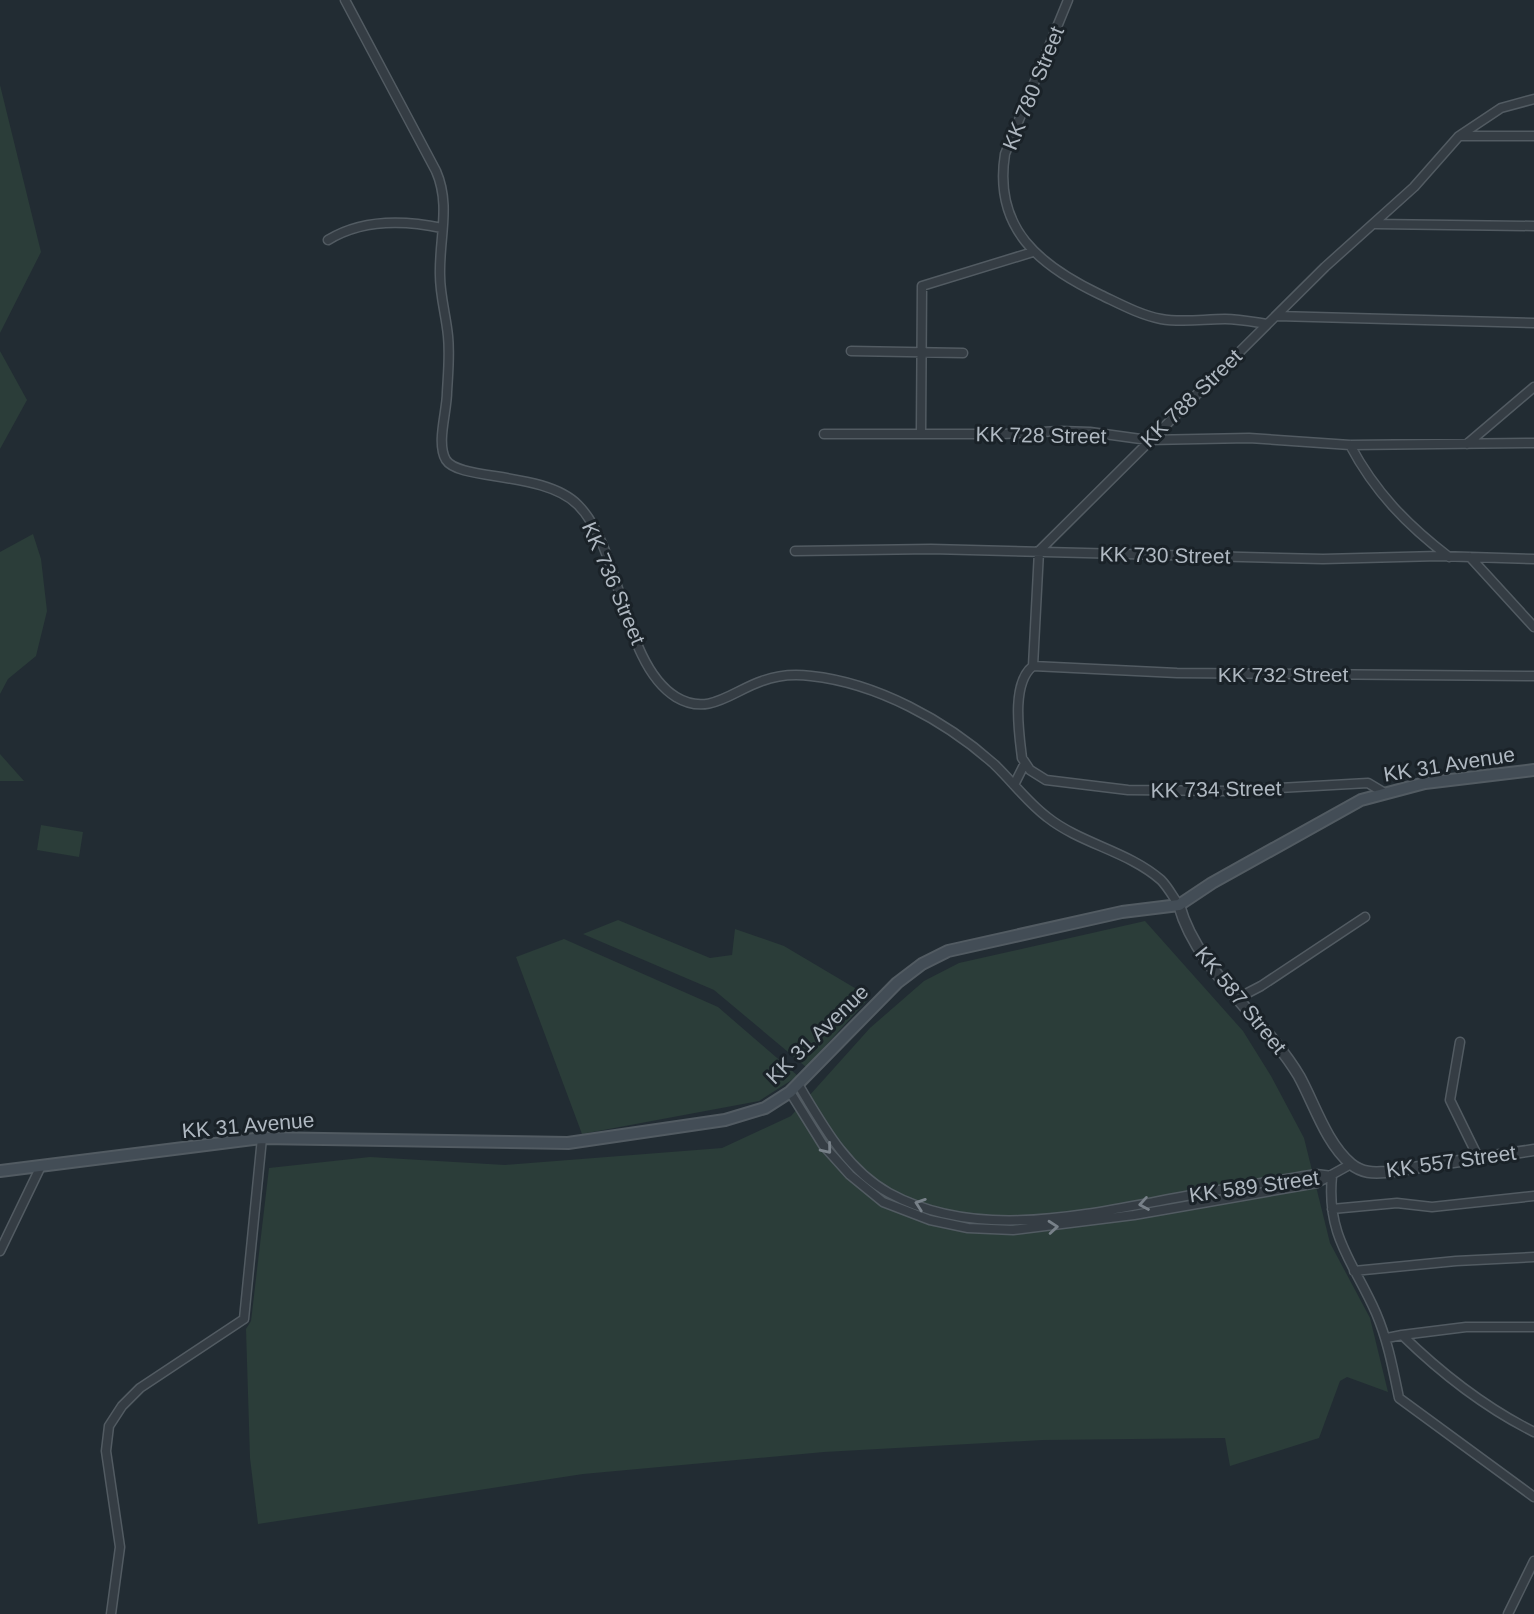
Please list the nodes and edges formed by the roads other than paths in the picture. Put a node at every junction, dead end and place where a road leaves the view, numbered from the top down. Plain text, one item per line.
1 (345, 0) edge
2 (1069, 0) edge
3 (1534, 99) edge
4 (1459, 136) junction
5 (1534, 136) edge
6 (1375, 224) junction
7 (1534, 226) edge
8 (442, 228) junction
9 (328, 240) dead end
10 (1033, 252) junction
11 (1277, 316) junction
12 (1534, 323) edge
13 (1267, 324) junction
14 (851, 351) dead end
15 (923, 351) junction
16 (964, 353) dead end
17 (1534, 387) edge
18 (921, 432) junction
19 (824, 434) dead end
20 (1148, 440) junction
21 (1534, 443) edge
22 (1467, 444) junction
23 (1350, 445) junction
24 (795, 551) dead end
25 (1039, 551) junction
26 (1450, 557) junction
27 (1470, 557) junction
28 (1534, 559) edge
29 (1534, 627) edge
30 (1033, 666) junction
31 (1534, 676) edge
32 (1025, 763) junction
33 (1534, 770) edge
34 (1014, 785) junction
35 (1383, 792) junction
36 (1179, 905) junction
37 (1365, 917) dead end
38 (1238, 998) junction
39 (1460, 1042) dead end
40 (794, 1088) junction
41 (262, 1138) junction
42 (1534, 1150) edge
43 (1478, 1157) junction
44 (1351, 1164) junction
45 (41, 1166) junction
46 (0, 1171) edge
47 (1332, 1176) junction
48 (1534, 1196) edge
49 (1332, 1209) junction
50 (0, 1251) edge
51 (1534, 1257) edge
52 (1354, 1271) junction
53 (1534, 1327) edge
54 (1402, 1335) junction
55 (1387, 1338) junction
56 (1534, 1432) edge
57 (1534, 1497) edge
58 (1534, 1561) edge
59 (111, 1614) edge
60 (1508, 1614) edge

1 - 8 street, KK 736 Street
2 - 10 street, KK 780 Street
3 - 4 street, KK 788 Street
4 - 5 street
4 - 6 street, KK 788 Street
6 - 7 street
6 - 11 street, KK 788 Street
8 - 9 street
8 - 34 street, KK 736 Street
10 - 13 street, KK 780 Street
10 - 15 street
11 - 12 street
11 - 13 street, KK 788 Street
13 - 20 street, KK 788 Street
14 - 15 street
15 - 16 street
15 - 18 street
17 - 22 street
18 - 19 street, KK 728 Street
18 - 20 street, KK 728 Street
20 - 23 street, KK 728 Street
20 - 25 street, KK 788 Street
21 - 22 street, KK 728 Street
22 - 23 street, KK 728 Street
23 - 26 street
24 - 25 street, KK 730 Street
25 - 26 street, KK 730 Street
25 - 30 street
26 - 27 street, KK 730 Street
27 - 28 street, KK 730 Street
27 - 29 street
30 - 31 street, KK 732 Street
30 - 32 street
32 - 34 street
32 - 35 street, KK 734 Street
33 - 35 main road, KK 31 Avenue
34 - 36 street, KK 736 Street
35 - 36 main road, KK 31 Avenue
36 - 38 street, KK 587 Street
36 - 40 main road, KK 31 Avenue
37 - 38 street
38 - 44 street, KK 587 Street
39 - 43 street
40 - 41 main road, KK 31 Avenue
40 - 47 street, KK 589 Street
41 - 45 main road, KK 31 Avenue
41 - 59 street
42 - 43 street, KK 557 Street
43 - 44 street, KK 557 Street
44 - 47 street
45 - 46 main road, KK 31 Avenue
45 - 50 street
47 - 49 street
48 - 49 street
49 - 52 street
51 - 52 street
52 - 55 street
53 - 54 street
54 - 55 street
54 - 56 street
55 - 57 street
58 - 60 street

